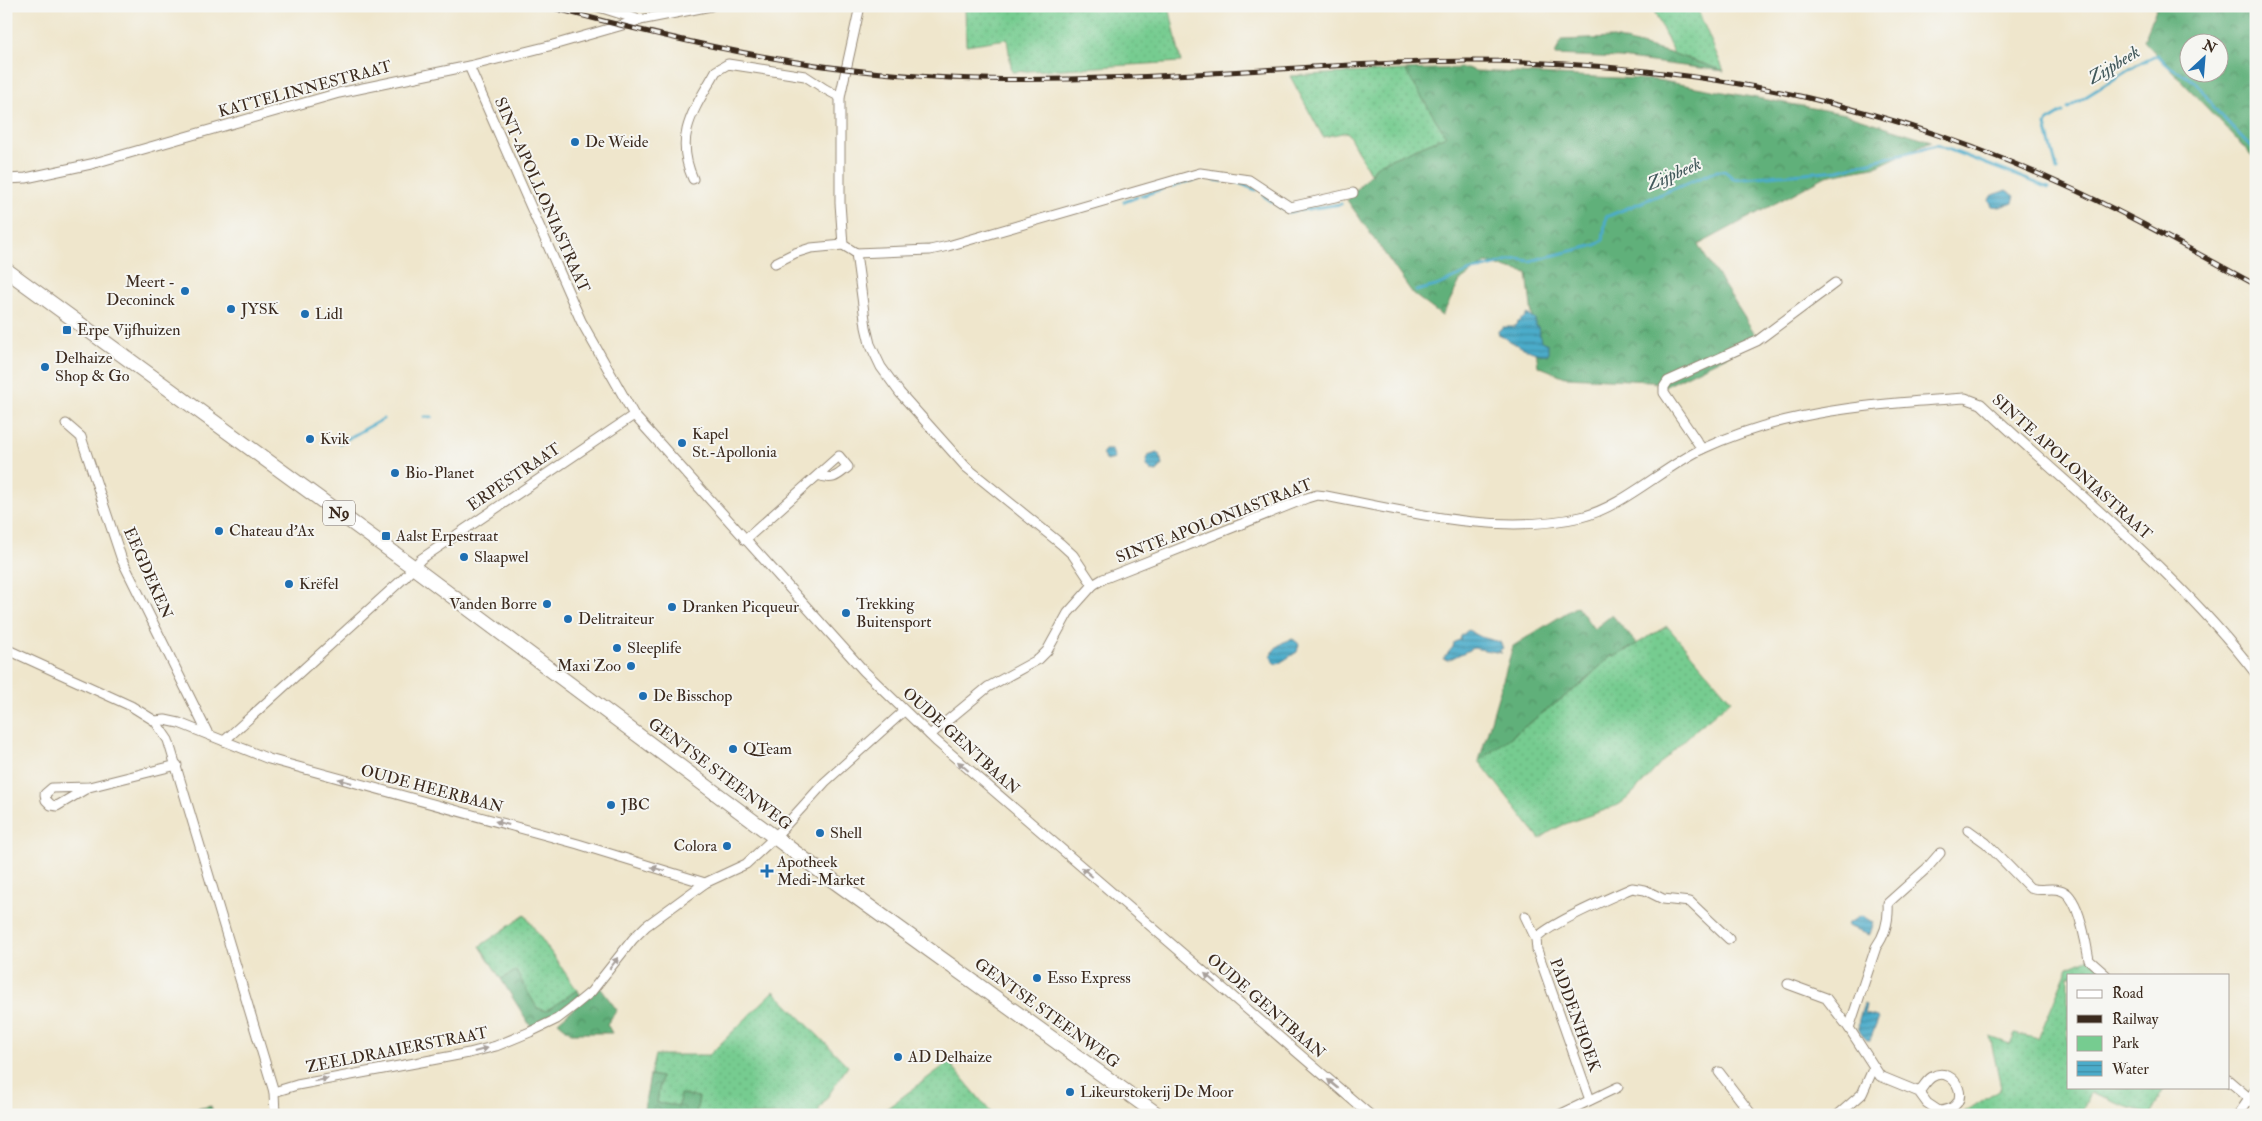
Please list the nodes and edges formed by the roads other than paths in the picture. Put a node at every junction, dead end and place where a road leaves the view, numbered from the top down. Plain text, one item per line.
1 (596, 6) edge
2 (711, 6) edge
3 (860, 6) edge
4 (640, 20) junction
5 (469, 66) junction
6 (840, 96) junction
7 (6, 179) edge
8 (693, 179) dead end
9 (1353, 193) dead end
10 (843, 245) junction
11 (856, 253) junction
12 (775, 263) dead end
13 (6, 270) edge
14 (6, 282) edge
15 (1835, 283) dead end
16 (55, 306) junction
17 (589, 334) joint
18 (634, 415) junction
19 (66, 424) dead end
20 (1702, 449) junction
21 (818, 475) dead end
22 (745, 540) junction
23 (413, 567) junction
24 (1093, 585) junction
25 (6, 649) edge
26 (2256, 674) edge
27 (904, 711) junction
28 (154, 721) junction
29 (208, 734) junction
30 (930, 735) junction
31 (224, 740) junction
32 (177, 765) junction
33 (89, 787) dead end
34 (1968, 830) dead end
35 (775, 837) junction
36 (1940, 853) dead end
37 (704, 883) junction
38 (1525, 916) dead end
39 (1729, 938) dead end
40 (1536, 939) junction
41 (2105, 974) edge
42 (1788, 984) dead end
43 (1849, 1028) junction
44 (1874, 1067) junction
45 (1719, 1072) dead end
46 (2230, 1082) edge
47 (1618, 1087) dead end
48 (2256, 1089) edge
49 (274, 1092) junction
50 (1919, 1092) junction
51 (1590, 1100) junction
52 (2252, 1101) edge
53 (276, 1115) edge
54 (1158, 1115) edge
55 (1370, 1115) edge
56 (1559, 1115) edge
57 (1752, 1115) edge
58 (1838, 1115) edge
59 (2238, 1115) edge

1 - 4 street, KATTELINNESTRAAT
2 - 4 street, KATTELINNESTRAAT
3 - 6 street
4 - 5 street, KATTELINNESTRAAT
5 - 7 street, KATTELINNESTRAAT
5 - 17 street, SINT-APOLLONIASTRAAT
6 - 8 street
6 - 10 street
9 - 11 street
10 - 11 street
10 - 12 street
11 - 24 street
13 - 16 main road, N9
14 - 16 main road
15 - 20 street
16 - 23 main road, GENTSE STEENWEG / N9
17 - 18 street, OUDE GENTBAAN
18 - 22 street, OUDE GENTBAAN
18 - 23 street, ERPESTRAAT
19 - 29 street, EEGDEKEN
20 - 24 street, SINTE APOLONIASTRAAT
20 - 26 street, SINTE APOLONIASTRAAT
21 - 22 street
22 - 27 street, OUDE GENTBAAN
23 - 31 street, ERPESTRAAT
23 - 35 main road, GENTSE STEENWEG / N9
24 - 30 street, SINTE APOLONIASTRAAT
25 - 28 street, OUDE HEERBAAN
27 - 30 street, OUDE GENTBAAN
27 - 35 street
28 - 29 street, OUDE HEERBAAN
28 - 32 street, OUDE HEERBAAN
29 - 31 street, OUDE HEERBAAN
55 -> 30 street, OUDE GENTBAAN
37 -> 31 street, OUDE HEERBAAN
32 - 33 street
32 - 49 street, OUDE HEERBAAN
34 - 41 street
35 - 37 street, ZEELDRAAIERSTRAAT
35 - 54 main road, GENTSE STEENWEG / N9
36 - 43 street
49 -> 37 street, ZEELDRAAIERSTRAAT
38 - 40 street, PADDENHOEK
39 - 40 street
40 - 51 street, PADDENHOEK
42 - 43 street
43 - 44 street
44 - 50 street
44 - 58 street
45 - 57 street
46 - 52 street
47 - 51 street
48 - 52 street
49 - 53 street
50 - 50 street
51 - 56 street
52 - 59 street

